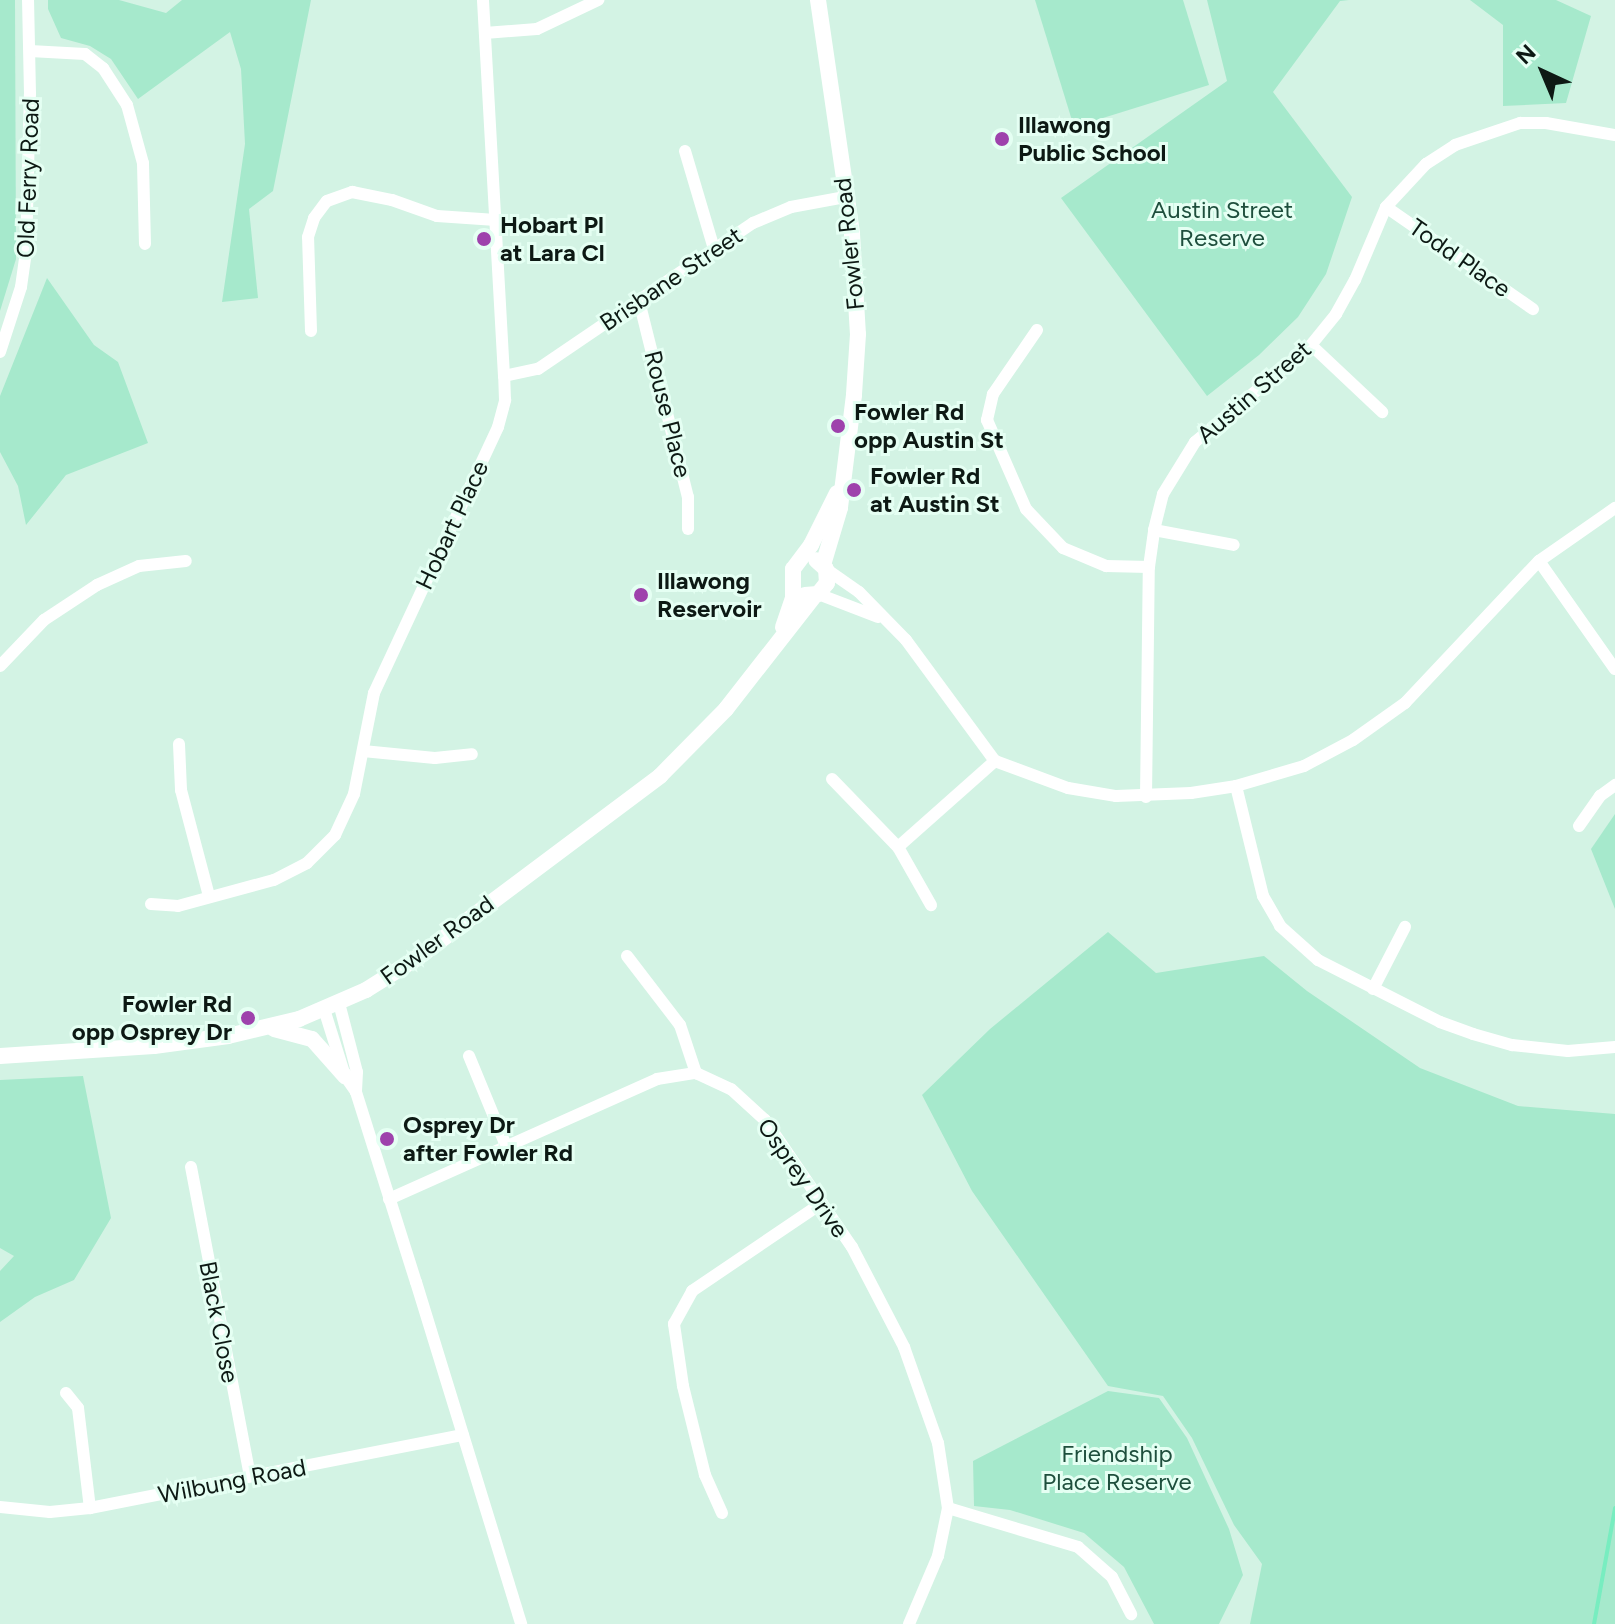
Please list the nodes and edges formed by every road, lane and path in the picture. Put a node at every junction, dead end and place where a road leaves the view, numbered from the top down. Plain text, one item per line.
1 (28, 0) edge
2 (483, 0) edge
3 (598, 0) edge
4 (818, 0) edge
5 (485, 33) junction
6 (30, 51) junction
7 (1615, 135) edge
8 (685, 151) dead end
9 (845, 197) junction
10 (1386, 207) junction
11 (496, 220) junction
12 (145, 244) dead end
13 (714, 249) junction
14 (639, 301) junction
15 (1533, 309) dead end
16 (1037, 330) dead end
17 (311, 331) dead end
18 (1311, 345) junction
19 (0, 352) edge
20 (504, 376) junction
21 (1382, 412) dead end
22 (840, 487) junction
23 (1615, 508) edge
24 (688, 529) dead end
25 (1154, 530) junction
26 (1234, 545) dead end
27 (186, 561) dead end
28 (1539, 561) junction
29 (799, 562) junction
30 (825, 567) junction
31 (1149, 567) junction
32 (791, 583) junction
33 (816, 594) junction
34 (885, 620) junction
35 (780, 636) junction
36 (0, 666) edge
37 (1615, 669) edge
38 (179, 744) dead end
39 (363, 751) junction
40 (472, 754) dead end
41 (995, 761) junction
42 (832, 779) dead end
43 (1615, 785) edge
44 (1236, 786) junction
45 (1146, 797) junction
46 (1579, 826) dead end
47 (898, 847) junction
48 (209, 896) junction
49 (151, 904) dead end
50 (931, 905) dead end
51 (1405, 927) dead end
52 (627, 956) dead end
53 (1373, 989) junction
54 (332, 1006) junction
55 (264, 1029) junction
56 (1615, 1047) edge
57 (0, 1056) edge
58 (469, 1056) dead end
59 (696, 1073) junction
60 (345, 1076) junction
61 (356, 1092) junction
62 (507, 1148) junction
63 (191, 1167) dead end
64 (389, 1199) junction
65 (822, 1203) junction
66 (66, 1393) dead end
67 (463, 1435) junction
68 (250, 1476) junction
69 (0, 1507) edge
70 (90, 1508) junction
71 (948, 1508) junction
72 (722, 1513) dead end
73 (1131, 1614) dead end
74 (521, 1624) edge
75 (909, 1624) edge

1 - 6 street, Old Ferry Road
2 - 5 street, Hobart Place
3 - 5 street
4 - 9 street, Fowler Road
5 - 11 street, Hobart Place
6 - 12 street
6 - 19 street, Old Ferry Road
7 - 10 street, Austin Street
8 - 13 street
9 - 13 street, Brisbane Street
9 - 22 street, Fowler Road
10 - 15 street, Todd Place
10 - 18 street, Austin Street
11 - 17 street
11 - 20 street, Hobart Place
13 - 14 street, Brisbane Street
14 - 20 street, Brisbane Street
14 - 24 street, Rouse Place
16 - 31 street
18 - 21 street
18 - 25 street, Austin Street
20 - 39 street, Hobart Place
22 - 29 street, Fowler Road
22 - 30 street, Fowler Road
23 - 28 street
25 - 26 street
25 - 31 street, Austin Street
27 - 36 street
28 - 37 street
28 - 44 street
29 - 30 street
29 - 32 street
30 - 33 street
30 - 34 street
31 - 45 street, Austin Street
32 - 33 street
32 - 35 street, Fowler Road
33 - 34 street
33 - 35 street, Fowler Road
34 - 41 street
35 - 54 street, Fowler Road
38 - 48 street
39 - 40 street
39 - 48 street, Hobart Place
41 - 45 street
41 - 47 street
42 - 47 street
43 - 46 street
44 - 45 street
44 - 53 street
47 - 50 street
48 - 49 street, Hobart Place
51 - 53 street
52 - 59 street
53 - 56 street
54 - 55 street, Fowler Road
54 - 60 street
54 - 61 street
55 - 57 street, Fowler Road
55 - 60 street
58 - 62 street
59 - 62 street
59 - 65 street, Osprey Drive
60 - 61 street
61 - 64 street
62 - 64 street
63 - 68 street, Black Close
64 - 67 street
65 - 71 street, Osprey Drive
65 - 72 street
66 - 70 street
67 - 68 street, Wilbung Road
67 - 74 street
68 - 70 street, Wilbung Road
69 - 70 street, Wilbung Road
71 - 73 street
71 - 75 street, Osprey Drive

